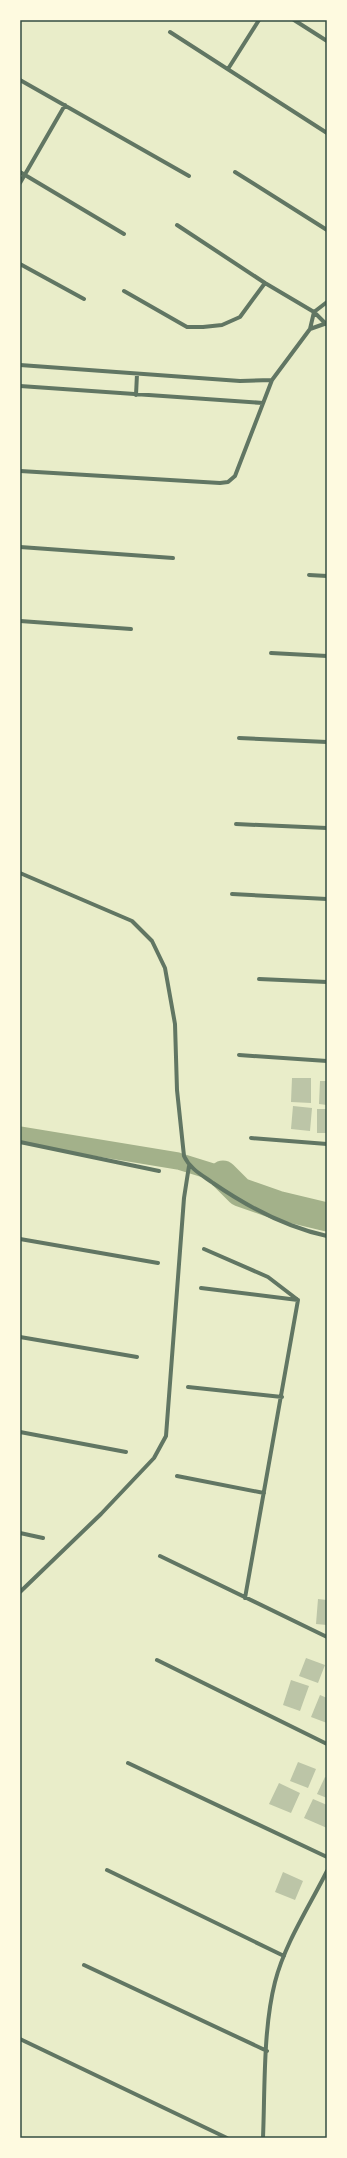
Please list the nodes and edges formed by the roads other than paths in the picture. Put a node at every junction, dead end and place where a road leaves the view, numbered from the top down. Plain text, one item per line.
1 (259, 20) edge
2 (294, 20) edge
3 (170, 32) dead end
4 (327, 41) edge
5 (228, 69) junction
6 (20, 80) edge
7 (65, 105) junction
8 (327, 133) edge
9 (20, 172) edge
10 (235, 172) dead end
11 (24, 175) junction
12 (189, 176) dead end
13 (20, 183) edge
14 (177, 225) dead end
15 (327, 230) edge
16 (124, 234) dead end
17 (20, 264) edge
18 (265, 283) junction
19 (124, 291) dead end
20 (84, 299) dead end
21 (327, 302) edge
22 (314, 312) junction
23 (326, 324) edge
24 (310, 329) junction
25 (20, 365) edge
26 (137, 374) junction
27 (272, 380) junction
28 (20, 386) edge
29 (136, 395) junction
30 (262, 403) junction
31 (20, 471) edge
32 (20, 547) edge
33 (174, 558) dead end
34 (309, 575) dead end
35 (327, 576) edge
36 (20, 621) edge
37 (131, 629) dead end
38 (271, 653) dead end
39 (327, 656) edge
40 (239, 738) dead end
41 (327, 742) edge
42 (236, 824) dead end
43 (327, 828) edge
44 (20, 873) edge
45 (232, 894) dead end
46 (327, 899) edge
47 (259, 979) dead end
48 (327, 982) edge
49 (239, 1055) dead end
50 (327, 1061) edge
51 (251, 1138) dead end
52 (20, 1142) edge
53 (327, 1144) edge
54 (189, 1166) junction
55 (159, 1171) dead end
56 (327, 1236) edge
57 (20, 1239) edge
58 (204, 1249) dead end
59 (158, 1263) dead end
60 (200, 1288) dead end
61 (298, 1300) junction
62 (20, 1337) edge
63 (137, 1357) dead end
64 (188, 1387) dead end
65 (282, 1397) junction
66 (20, 1432) edge
67 (126, 1452) dead end
68 (177, 1476) dead end
69 (264, 1493) junction
70 (20, 1533) edge
71 (43, 1538) dead end
72 (160, 1556) dead end
73 (20, 1592) edge
74 (245, 1598) junction
75 (327, 1637) edge
76 (157, 1660) dead end
77 (327, 1744) edge
78 (128, 1763) dead end
79 (327, 1857) edge
80 (107, 1870) dead end
81 (327, 1872) edge
82 (284, 1956) junction
83 (84, 1965) dead end
84 (20, 2039) edge
85 (267, 2051) junction
86 (228, 2138) edge
87 (263, 2138) edge

1 - 5 street
2 - 4 street
3 - 5 street
5 - 8 street
6 - 7 street
7 - 11 street
7 - 12 street
9 - 11 street
10 - 15 street
11 - 13 street
11 - 16 street
14 - 18 street
17 - 20 street
18 - 19 street
18 - 22 street
21 - 22 street
22 - 23 street
22 - 24 street
23 - 24 street
24 - 27 street
25 - 26 street
26 - 27 street
26 - 29 street
27 - 30 street
28 - 29 street
29 - 30 street
30 - 31 street
32 - 33 street
34 - 35 street
36 - 37 street
38 - 39 street
40 - 41 street
42 - 43 street
44 - 54 street
45 - 46 street
47 - 48 street
49 - 50 street
51 - 53 street
52 - 55 street
54 - 56 street
54 - 73 street
57 - 59 street
58 - 61 street
60 - 61 street
61 - 65 street
62 - 63 street
64 - 65 street
65 - 69 street
66 - 67 street
68 - 69 street
69 - 74 street
70 - 71 street
72 - 74 street
74 - 75 street
76 - 77 street
78 - 79 street
80 - 82 street
81 - 82 street
82 - 85 street
83 - 85 street
84 - 86 street
85 - 87 street

